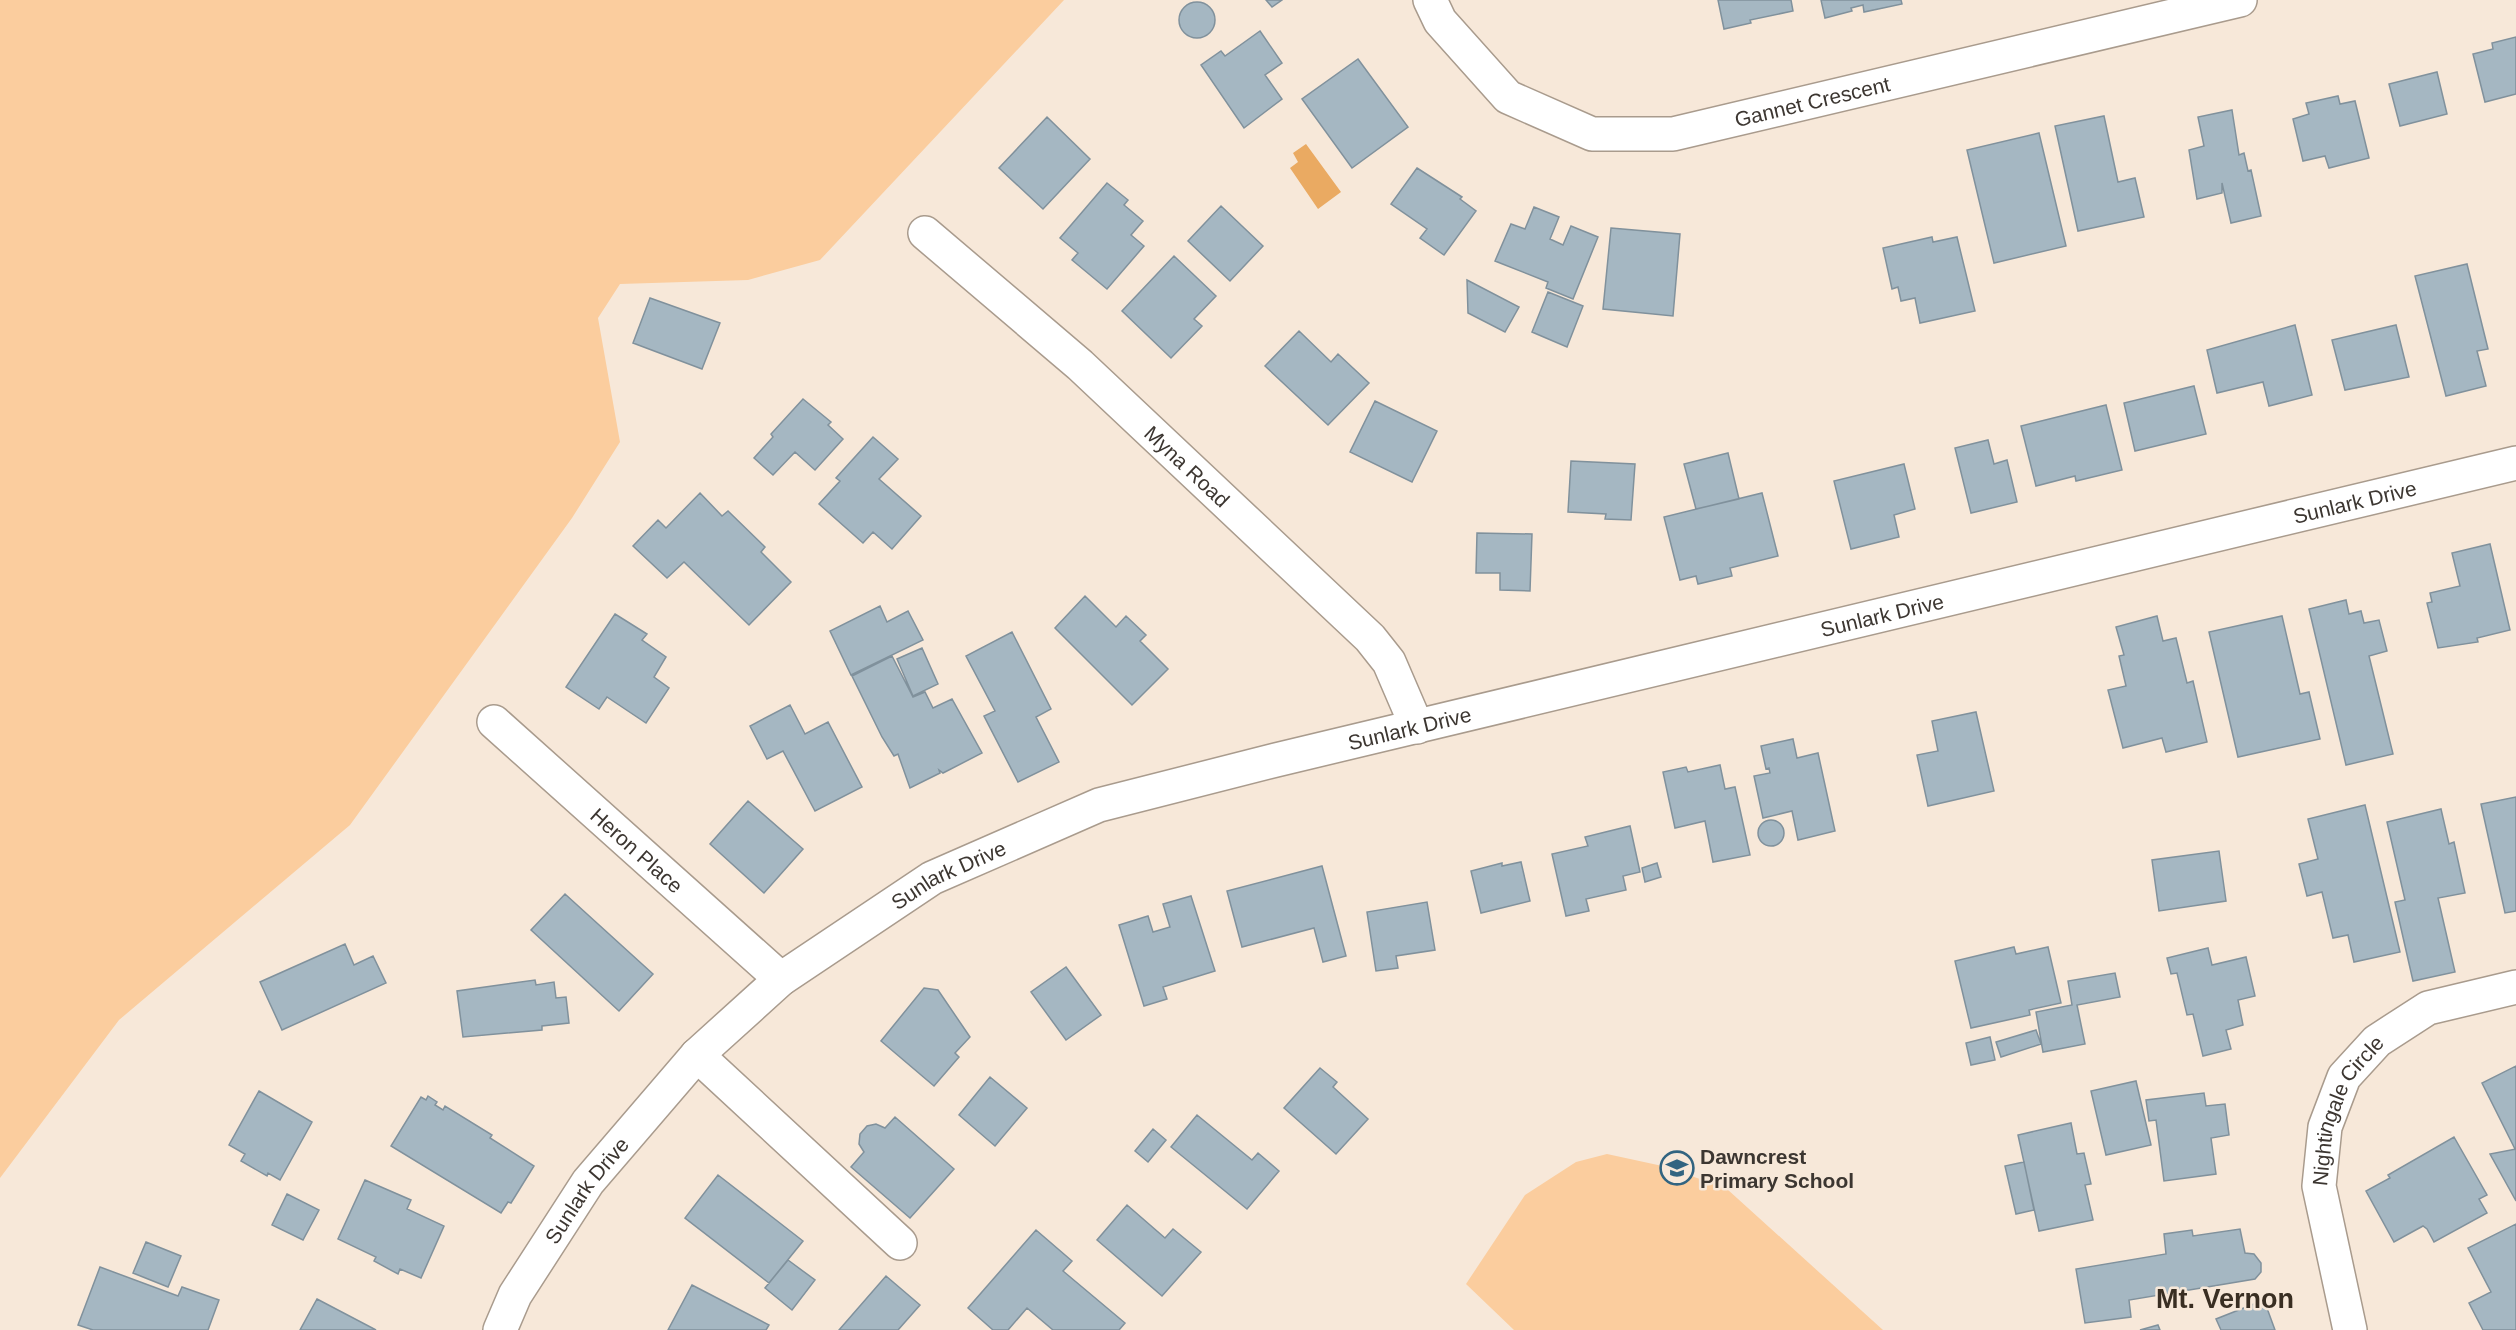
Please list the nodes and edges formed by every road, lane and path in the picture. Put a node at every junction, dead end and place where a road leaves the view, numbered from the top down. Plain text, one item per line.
1 (1430, 0) edge
2 (2240, 0) edge
3 (925, 233) dead end
4 (2516, 463) edge
5 (494, 722) dead end
6 (1417, 727) junction
7 (781, 979) junction
8 (2516, 987) edge
9 (697, 1055) junction
10 (900, 1243) dead end
11 (500, 1330) edge
12 (2350, 1330) edge

1 - 2 street, Gannet Crescent
3 - 6 street, Myna Road
4 - 6 street, Sunlark Drive
5 - 7 street, Heron Place
6 - 7 street, Sunlark Drive
7 - 9 street, Sunlark Drive
8 - 12 street, Nightingale Circle
9 - 10 street
9 - 11 street, Sunlark Drive

